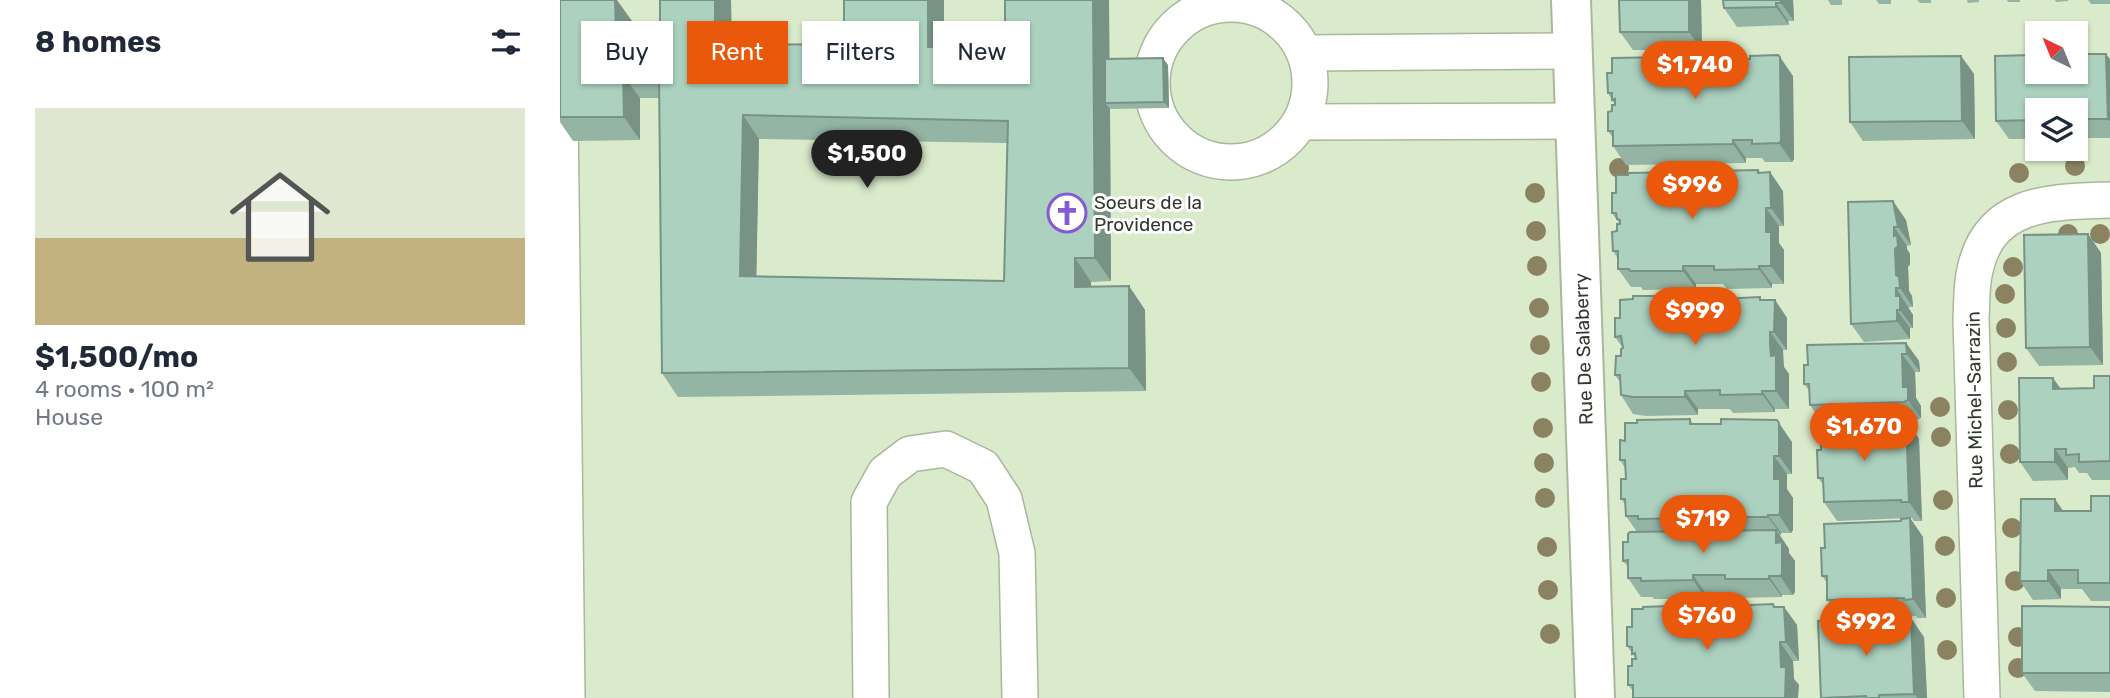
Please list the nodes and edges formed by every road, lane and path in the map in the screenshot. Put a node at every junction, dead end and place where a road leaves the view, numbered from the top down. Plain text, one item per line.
1 (1571, 0) edge
2 (1573, 51) junction
3 (1305, 53) junction
4 (560, 108) edge
5 (1575, 121) junction
6 (1301, 122) junction
7 (2110, 201) edge
8 (567, 698) edge
9 (871, 698) edge
10 (1020, 698) edge
11 (1595, 698) edge
12 (1982, 698) edge

1 - 2 main road, Rue De Salaberry
2 - 3 street
2 - 5 main road, Rue De Salaberry
3 - 6 street
3 - 6 street
4 - 8 street
5 - 6 street
5 - 11 main road, Rue De Salaberry
7 - 12 street, Rue Michel-Sarrazin
9 - 10 street

